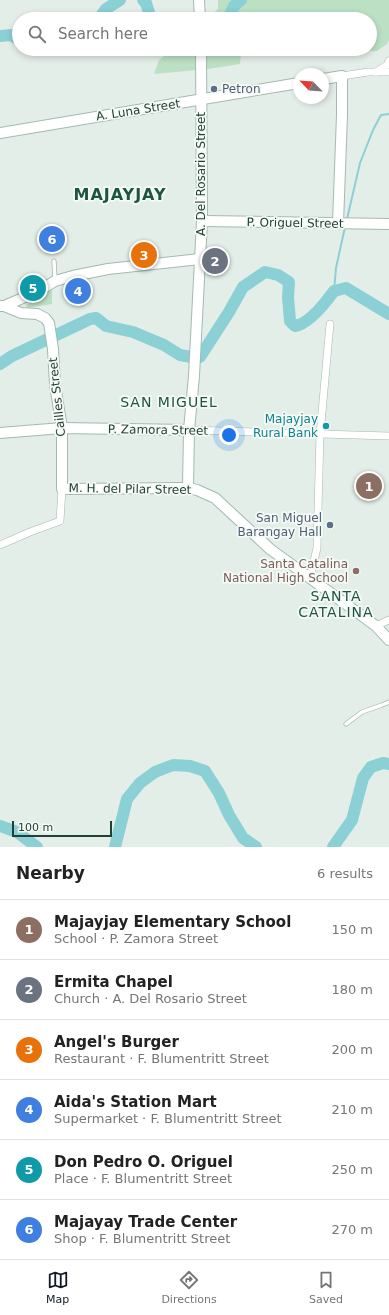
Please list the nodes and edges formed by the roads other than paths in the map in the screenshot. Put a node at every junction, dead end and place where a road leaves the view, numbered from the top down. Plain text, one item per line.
1 (201, 56) edge
2 (389, 61) edge
3 (376, 72) junction
4 (389, 72) edge
5 (342, 76) junction
6 (329, 78) edge
7 (293, 84) edge
8 (201, 100) junction
9 (0, 133) edge
10 (202, 221) junction
11 (338, 223) junction
12 (389, 224) edge
13 (200, 259) junction
14 (54, 262) dead end
15 (55, 281) junction
16 (2, 306) edge
17 (330, 324) dead end
18 (62, 428) junction
19 (189, 430) junction
20 (0, 433) edge
21 (320, 434) junction
22 (389, 436) edge
23 (62, 488) junction
24 (188, 488) junction
25 (0, 545) edge
26 (310, 578) junction
27 (389, 620) edge
28 (376, 626) junction
29 (389, 640) edge
30 (389, 702) edge
31 (346, 724) dead end

1 - 8 main road, A. Del Rosario Street
2 - 3 street
3 - 4 street
3 - 5 street
5 - 6 main road
5 - 11 main road
7 - 8 main road, A. Luna Street
8 - 9 main road, A. Luna Street
8 - 10 main road, A. Del Rosario Street
10 - 11 main road, P. Origuel Street
10 - 13 main road, A. Del Rosario Street
11 - 12 main road, P. Origuel Street
13 - 15 main road
13 - 19 main road, A. Del Rosario Street
14 - 15 lane
15 - 16 main road
16 - 18 main road, Cailles Street
17 - 21 street
18 - 19 main road, P. Zamora Street
18 - 20 main road, P. Zamora Street
18 - 23 main road, Cailles Street
19 - 21 street, P. Zamora Street
19 - 24 main road, A. Del Rosario Street
21 - 22 street, P. Zamora Street
21 - 26 street
23 - 24 main road, M. H. del Pilar Street
23 - 25 street, Cailles Street
24 - 26 main road, M. H. del Pilar Street
26 - 28 main road, M. H. del Pilar Street
27 - 28 street
28 - 29 main road, M. H. del Pilar Street
30 - 31 lane

